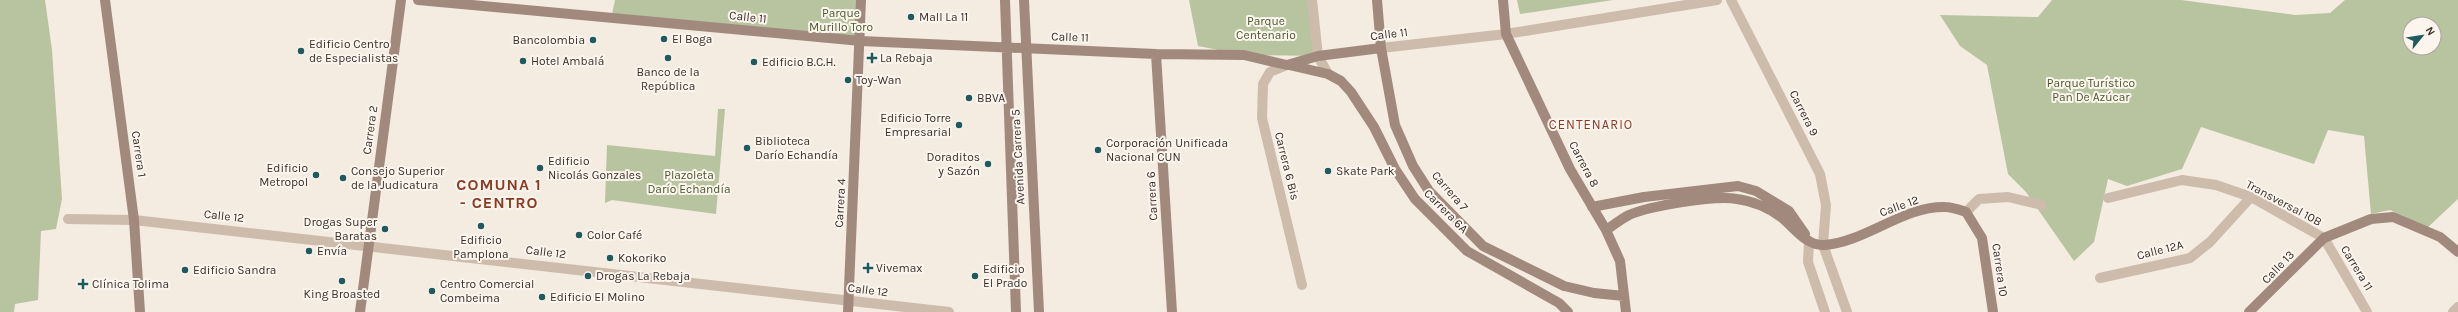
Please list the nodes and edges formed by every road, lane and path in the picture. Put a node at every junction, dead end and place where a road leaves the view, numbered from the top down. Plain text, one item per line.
1 (105, 0) edge
2 (401, 0) edge
3 (418, 0) edge
4 (861, 0) edge
5 (1005, 0) edge
6 (1024, 0) edge
7 (1312, 0) edge
8 (1377, 0) edge
9 (1502, 0) edge
10 (1717, 0) edge
11 (1731, 0) edge
12 (1506, 34) junction
13 (861, 41) junction
14 (1005, 47) junction
15 (1381, 48) junction
16 (1025, 49) junction
17 (1156, 54) junction
18 (1318, 56) junction
19 (1287, 65) junction
20 (1328, 74) junction
21 (2251, 197) junction
22 (2108, 198) dead end
23 (2042, 205) dead end
24 (1592, 206) junction
25 (1966, 212) junction
26 (68, 219) dead end
27 (134, 220) junction
28 (1606, 230) junction
29 (2324, 238) junction
30 (1809, 241) junction
31 (368, 245) junction
32 (1823, 245) junction
33 (2458, 252) edge
34 (2100, 278) dead end
35 (1302, 285) dead end
36 (1564, 286) junction
37 (1624, 296) junction
38 (849, 300) junction
39 (1558, 303) junction
40 (2458, 307) edge
41 (2253, 311) edge
42 (140, 312) edge
43 (360, 312) edge
44 (848, 312) edge
45 (949, 312) edge
46 (1016, 312) edge
47 (1038, 312) edge
48 (1172, 312) edge
49 (1568, 312) edge
50 (1626, 312) edge
51 (1825, 312) edge
52 (1847, 312) edge
53 (1993, 312) edge
54 (2367, 312) edge
55 (2452, 312) edge

1 - 27 main road, Carrera 1
2 - 31 main road, Carrera 2
3 - 13 main road, Calle 11
4 - 13 main road, Carrera 4
5 - 14 main road, Avenida Carrera 5
6 - 16 main road, Avenida Carrera 5
7 - 18 street, Carrera 6A
8 - 15 main road, Carrera 7
9 - 12 main road, Carrera 8
10 - 12 street, Calle 11
11 - 32 street, Carrera 9
12 - 15 street, Calle 11
12 - 24 main road, Carrera 8
13 - 14 main road, Calle 11
13 - 38 main road, Carrera 4
14 - 16 main road, Calle 11
14 - 46 main road, Avenida Carrera 5
15 - 18 main road, Calle 11
15 - 36 main road, Carrera 7
16 - 17 main road, Calle 11
16 - 47 main road, Avenida Carrera 5
17 - 19 main road, Calle 11
17 - 48 main road, Carrera 6
18 - 19 main road, Calle 11
18 - 20 street, Carrera 6A
19 - 20 main road, Carrera 6A
19 - 35 street, Carrera 6 Bis
20 - 39 main road, Carrera 6A
21 - 22 street, Transversal 10B
21 - 29 street, Transversal 10B
21 - 34 street, Calle 12A
23 - 25 street
24 - 28 main road, Carrera 8
24 - 30 main road
25 - 32 main road, Calle 12
25 - 53 main road, Carrera 10
26 - 27 street, Calle 12
27 - 31 street, Calle 12
27 - 42 main road, Carrera 1
28 - 30 main road, Calle 12
28 - 37 main road, Carrera 8
29 - 33 main road, Transversal 10B
29 - 41 main road, Calle 13
29 - 54 street, Carrera 11
30 - 32 main road, Calle 12
30 - 51 street
31 - 38 street, Calle 12
31 - 43 main road, Carrera 2
32 - 52 street
36 - 37 main road, Carrera 7
36 - 39 main road
37 - 50 main road, Carrera 8
38 - 44 main road, Carrera 4
38 - 45 street, Calle 12
39 - 49 main road, Carrera 6A
40 - 55 street

